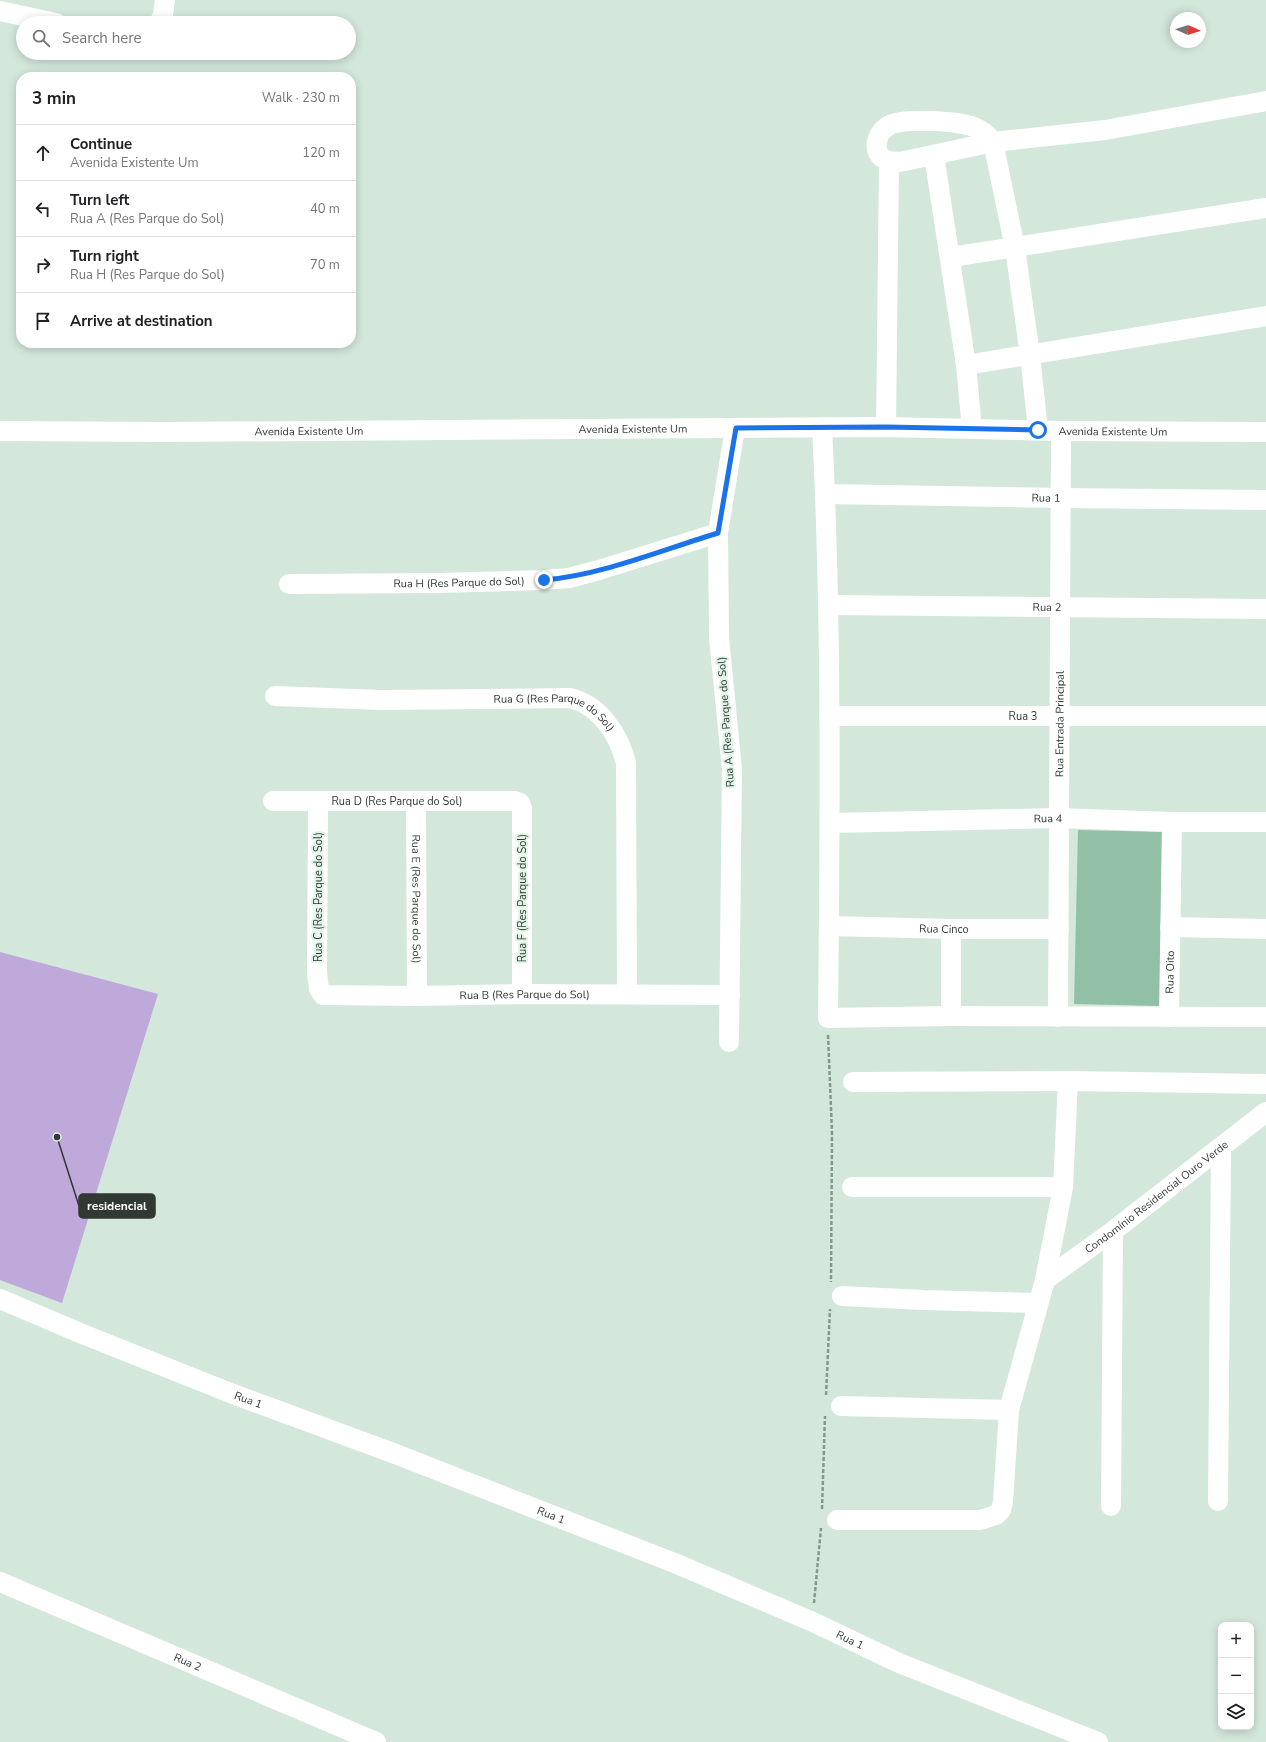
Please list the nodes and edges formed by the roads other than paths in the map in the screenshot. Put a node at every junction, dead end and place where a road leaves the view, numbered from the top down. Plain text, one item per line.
1 (164, 0) edge
2 (0, 11) edge
3 (23, 16) edge
4 (162, 16) edge
5 (1266, 101) edge
6 (993, 142) junction
7 (934, 155) junction
8 (889, 161) junction
9 (1266, 208) edge
10 (1015, 248) junction
11 (951, 257) junction
12 (1266, 316) edge
13 (1030, 355) junction
14 (966, 365) junction
15 (822, 427) junction
16 (886, 427) junction
17 (736, 428) junction
18 (972, 429) junction
19 (1038, 430) junction
20 (1061, 430) junction
21 (0, 431) edge
22 (1266, 432) edge
23 (826, 494) junction
24 (1061, 498) junction
25 (1266, 500) edge
26 (718, 533) junction
27 (289, 584) dead end
28 (829, 605) junction
29 (1060, 607) junction
30 (1266, 609) edge
31 (275, 696) dead end
32 (1059, 715) junction
33 (829, 716) junction
34 (1266, 716) edge
35 (273, 801) dead end
36 (318, 801) junction
37 (416, 802) junction
38 (520, 803) joint
39 (1058, 818) junction
40 (1172, 822) junction
41 (1266, 822) edge
42 (830, 823) junction
43 (828, 926) junction
44 (1170, 927) junction
45 (1059, 929) junction
46 (1266, 929) edge
47 (951, 930) junction
48 (320, 992) joint
49 (522, 994) junction
50 (627, 994) junction
51 (730, 995) junction
52 (417, 996) junction
53 (951, 1016) junction
54 (1058, 1017) junction
55 (1169, 1017) junction
56 (1266, 1017) edge
57 (729, 1042) dead end
58 (1068, 1080) junction
59 (853, 1082) dead end
60 (1266, 1084) edge
61 (1266, 1112) edge
62 (1221, 1147) junction
63 (852, 1187) dead end
64 (1063, 1187) junction
65 (1113, 1231) junction
66 (1045, 1280) junction
67 (834, 1295) road end
68 (0, 1299) edge
69 (1038, 1303) junction
70 (831, 1406) road end
71 (1009, 1410) junction
72 (1218, 1501) dead end
73 (1111, 1506) dead end
74 (827, 1520) road end
75 (0, 1582) edge
76 (376, 1742) edge
77 (1098, 1742) edge

1 - 4 street
2 - 3 street
5 - 6 street
6 - 7 street
6 - 8 street
6 - 10 street
7 - 8 street
7 - 11 street
8 - 16 street
9 - 10 street
10 - 11 street
10 - 13 street
11 - 14 street
12 - 13 street
13 - 14 street
13 - 19 street
14 - 18 street
15 - 16 street, Avenida Existente Um
15 - 17 street, Avenida Existente Um
15 - 23 street
16 - 18 street, Avenida Existente Um
17 - 21 street, Avenida Existente Um
17 - 26 street, Rua A (Res Parque do Sol)
18 - 19 street, Avenida Existente Um
19 - 20 street, Avenida Existente Um
20 - 22 street, Avenida Existente Um
20 - 24 street, Rua Entrada Principal
23 - 24 street, Rua 1
23 - 28 street
24 - 25 street, Rua 1
24 - 29 street, Rua Entrada Principal
26 - 27 street, Rua H (Res Parque do Sol)
26 - 51 street, Rua A (Res Parque do Sol)
28 - 29 street, Rua 2
28 - 33 street
29 - 30 street, Rua 2
29 - 32 street, Rua Entrada Principal
31 - 50 street, Rua G (Res Parque do Sol)
32 - 33 street, Rua 3
32 - 34 street, Rua 3
32 - 39 street, Rua Entrada Principal
33 - 42 street
35 - 36 street, Rua D (Res Parque do Sol)
36 - 37 street, Rua D (Res Parque do Sol)
36 - 48 street, Rua C (Res Parque do Sol)
37 - 38 street, Rua D (Res Parque do Sol)
37 - 52 street, Rua E (Res Parque do Sol)
38 - 49 street, Rua F (Res Parque do Sol)
39 - 40 street, Rua 4
39 - 42 street, Rua 4
39 - 45 street, Rua Entrada Principal
40 - 41 street, Rua 4
40 - 44 street, Rua Oito
42 - 43 street
43 - 47 street, Rua Cinco
43 - 53 street
44 - 46 street
44 - 55 street, Rua Oito
45 - 47 street, Rua Cinco
45 - 54 street, Rua Entrada Principal
47 - 53 street
48 - 52 street, Rua B (Res Parque do Sol)
49 - 50 street, Rua B (Res Parque do Sol)
49 - 52 street, Rua B (Res Parque do Sol)
50 - 51 street, Rua B (Res Parque do Sol)
51 - 57 street, Rua A (Res Parque do Sol)
53 - 54 street
54 - 55 street
55 - 56 street
58 - 59 street
58 - 60 street
58 - 64 street
61 - 62 street, Condomínio Residencial Ouro Verde
62 - 65 street, Condomínio Residencial Ouro Verde
62 - 72 street
63 - 64 street
64 - 66 street
65 - 66 street, Condomínio Residencial Ouro Verde
65 - 73 street
66 - 69 street
67 - 69 street
68 - 77 street, Rua 1
69 - 71 street
70 - 71 street
71 - 74 street
75 - 76 street, Rua 2

